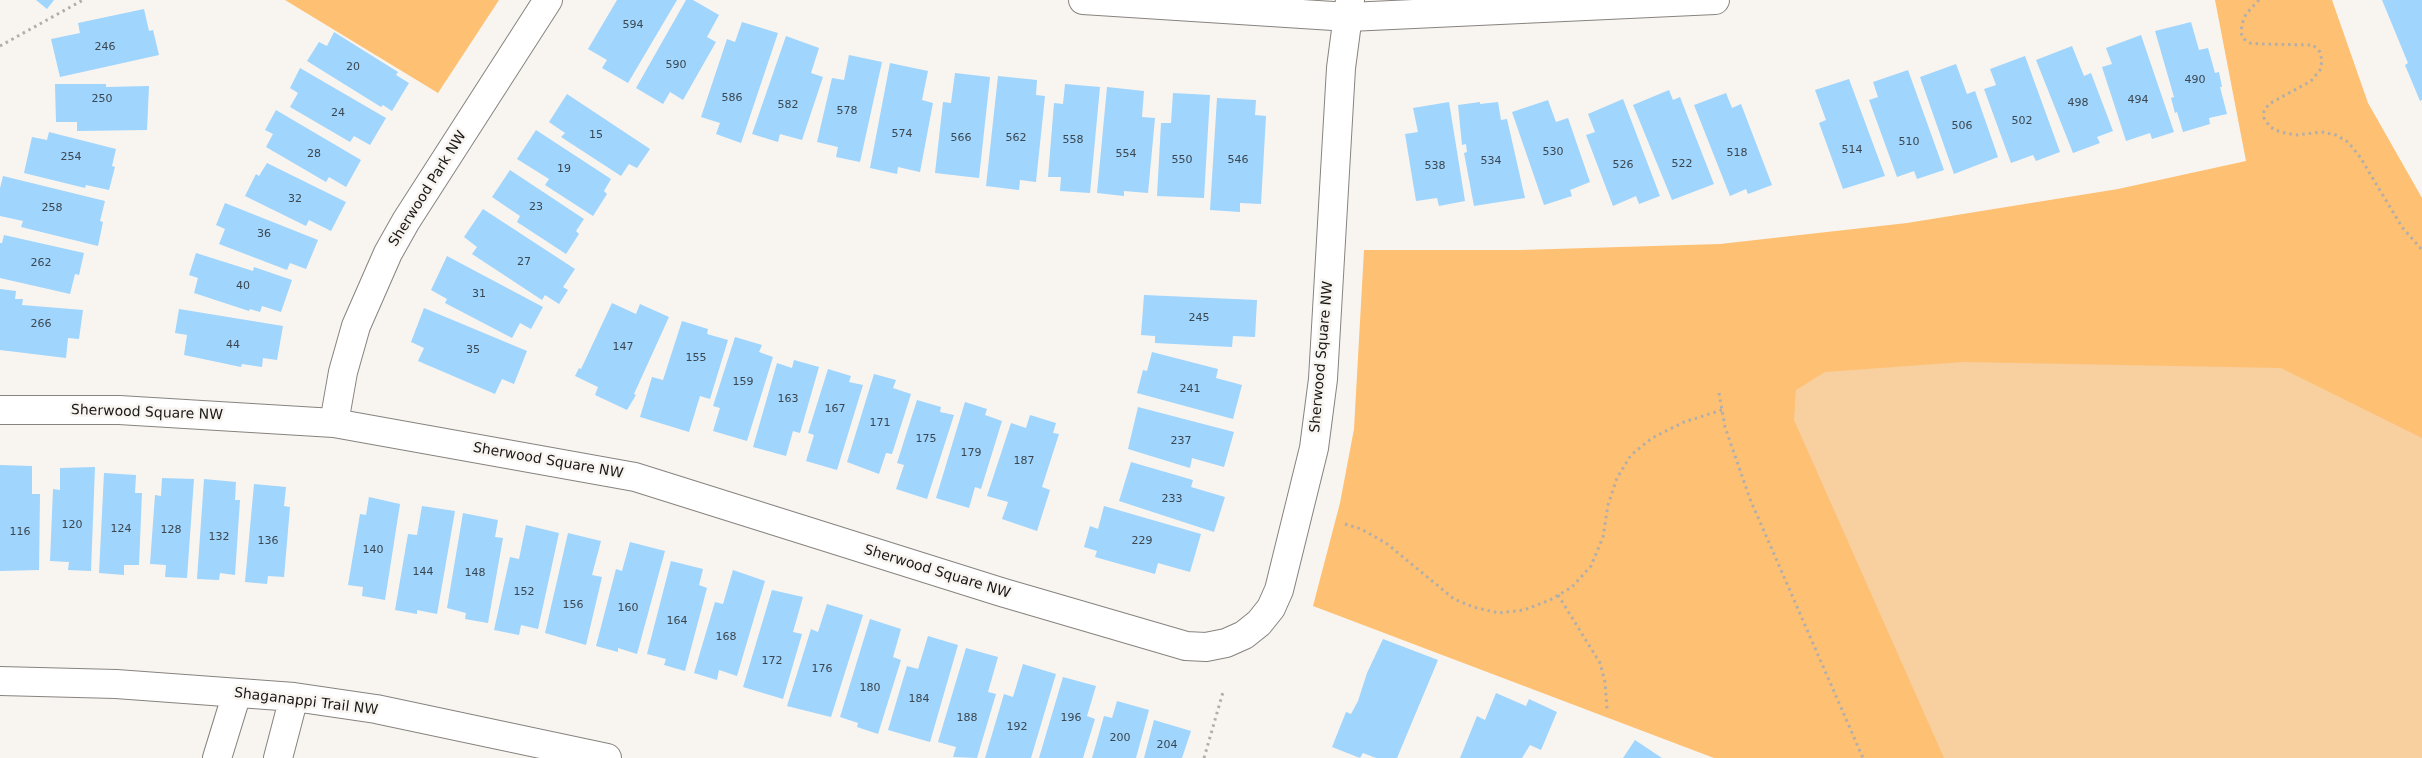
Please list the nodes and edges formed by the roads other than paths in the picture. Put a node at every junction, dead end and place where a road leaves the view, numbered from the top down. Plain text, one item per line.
1 (548, 0) edge
2 (1083, 0) edge
3 (1700, 1) edge
4 (1349, 8) edge
5 (0, 410) edge
6 (334, 424) junction
7 (0, 681) edge
8 (237, 693) junction
9 (294, 698) junction
10 (218, 758) edge
11 (278, 758) edge
12 (607, 758) edge

1 - 6 street, Sherwood Park NW
2 - 4 street
3 - 4 street
4 - 6 street, Sherwood Square NW
5 - 6 street, Sherwood Square NW
7 - 8 street, Shaganappi Trail NW
8 - 9 street, Shaganappi Trail NW
8 - 10 street
9 - 11 street
9 - 12 street, Shaganappi Trail NW

